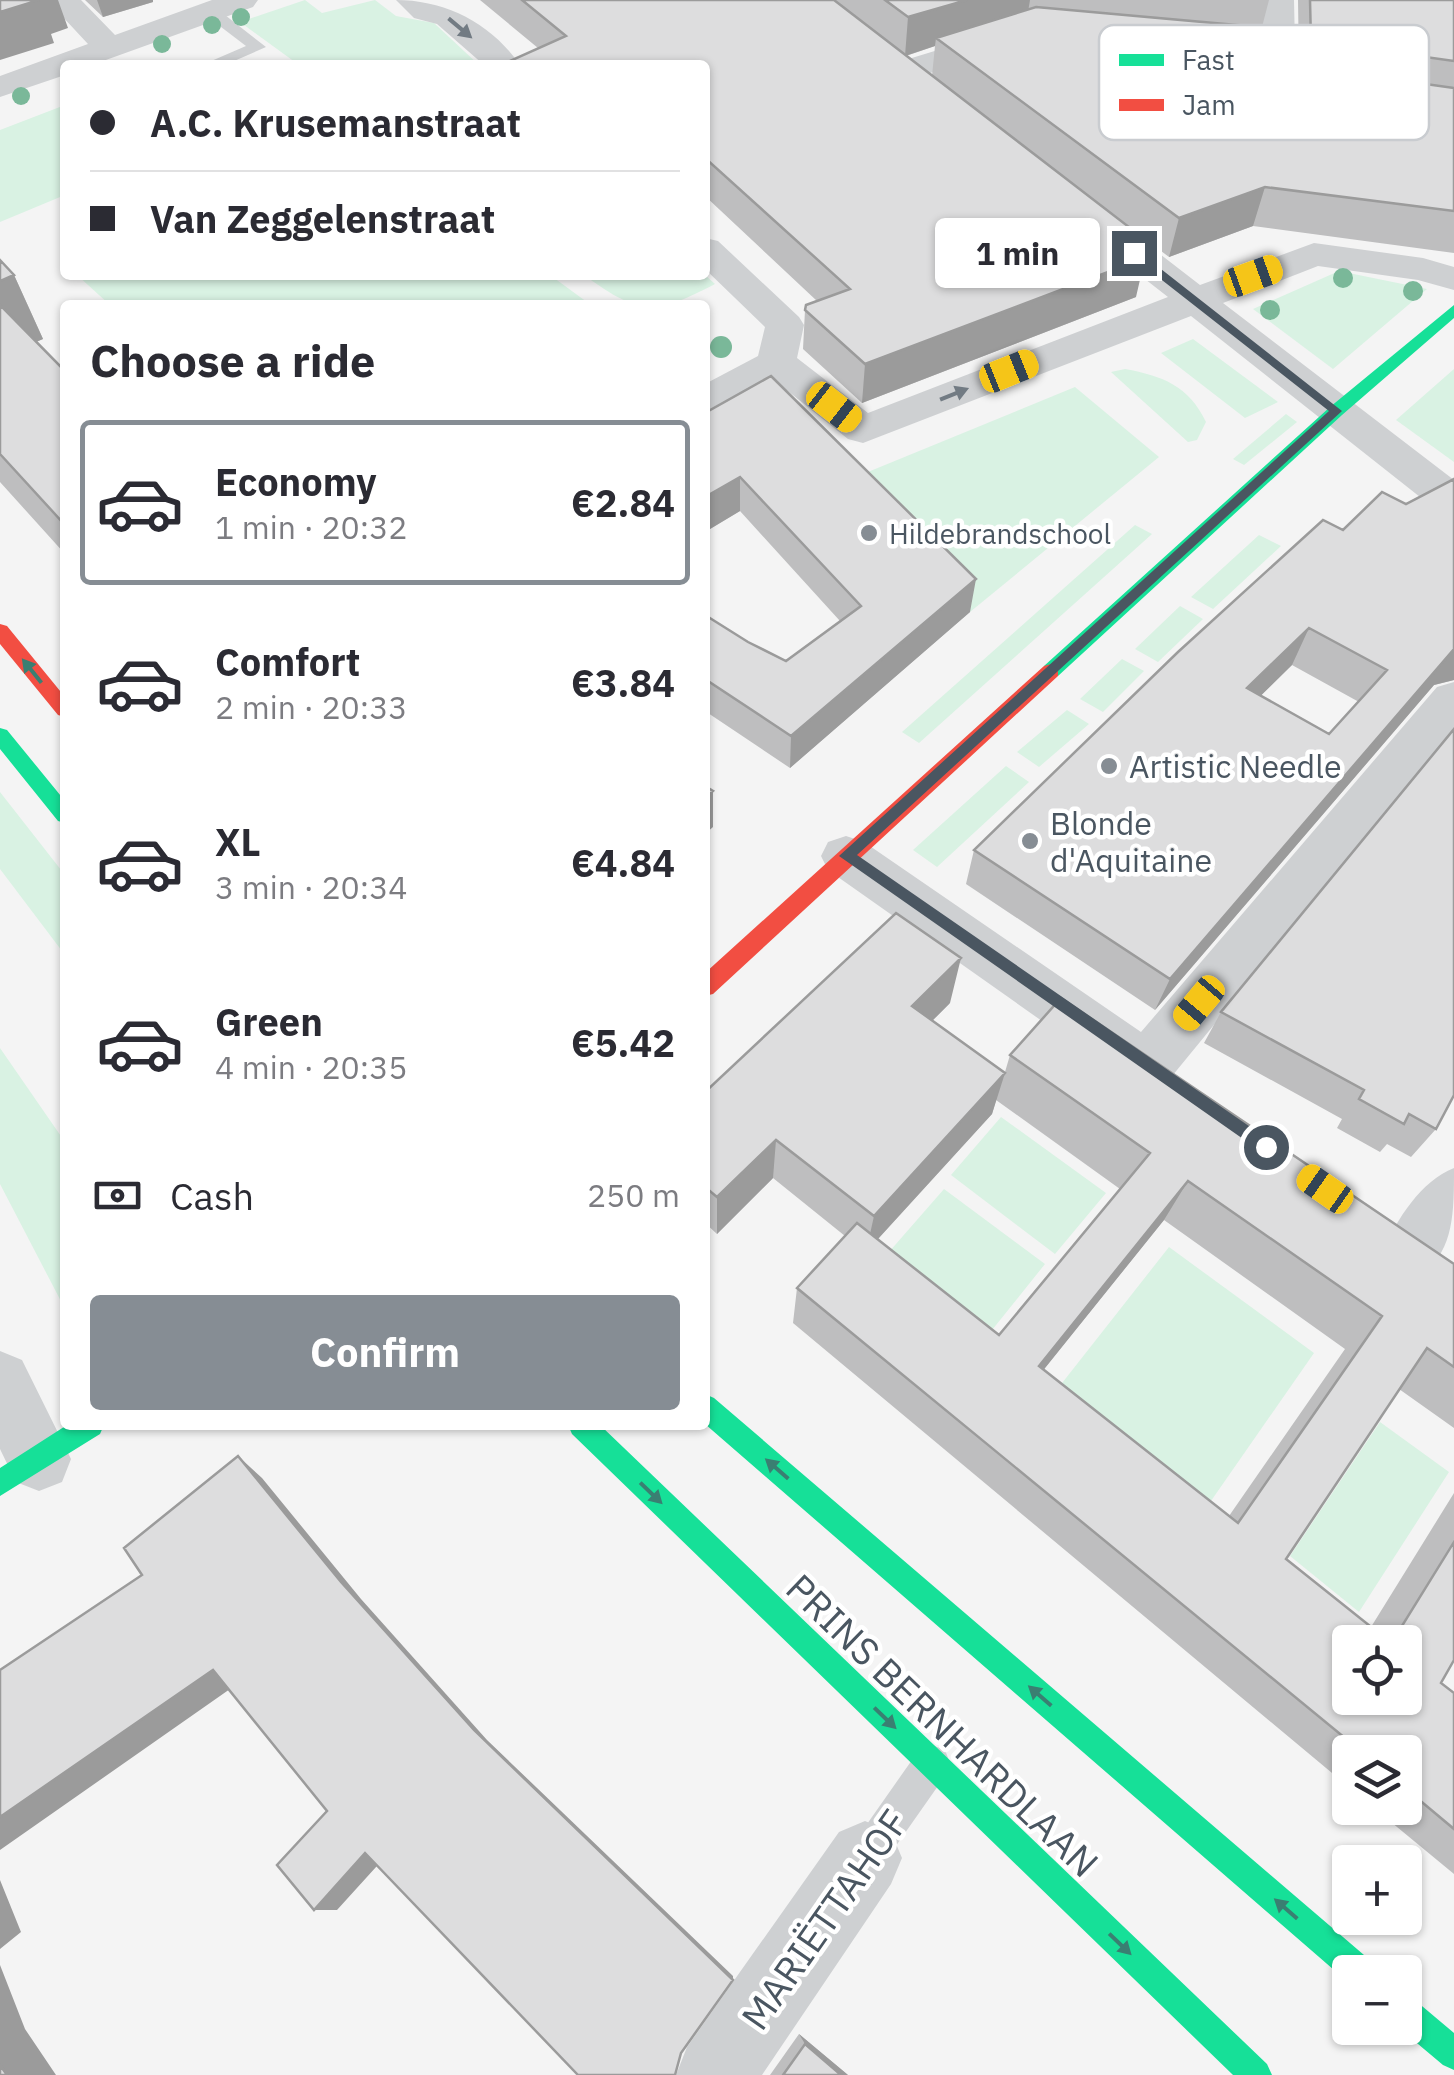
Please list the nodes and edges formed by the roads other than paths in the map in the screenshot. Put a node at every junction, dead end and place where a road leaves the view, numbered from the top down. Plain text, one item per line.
1 (63, 0) edge
2 (242, 0) edge
3 (412, 0) edge
4 (1278, 0) edge
5 (210, 11) junction
6 (1279, 25) edge
7 (1039, 32) edge
8 (108, 46) junction
9 (869, 48) edge
10 (70, 60) edge
11 (223, 60) edge
12 (498, 60) edge
13 (60, 64) edge
14 (901, 72) junction
15 (0, 86) edge
16 (932, 96) edge
17 (1054, 191) edge
18 (710, 254) edge
19 (1454, 279) edge
20 (1192, 298) junction
21 (1454, 310) edge
22 (776, 362) junction
23 (710, 398) edge
24 (1336, 411) junction
25 (1454, 502) edge
26 (0, 631) edge
27 (1454, 700) edge
28 (60, 704) edge
29 (0, 735) edge
30 (60, 809) edge
31 (846, 856) junction
32 (710, 982) edge
33 (1148, 1064) junction
34 (1195, 1097) edge
35 (1454, 1195) edge
36 (1411, 1250) edge
37 (0, 1382) edge
38 (710, 1411) edge
39 (83, 1430) edge
40 (586, 1430) edge
41 (20, 1471) edge
42 (932, 1763) junction
43 (865, 1858) joint
44 (1340, 1955) edge
45 (1422, 2027) edge
46 (1454, 2054) edge
47 (715, 2075) edge
48 (1256, 2075) edge

1 - 8 street
2 - 5 street
3 -> 12 street
4 - 6 street
5 - 8 street
5 - 11 lane
7 - 14 street
8 - 10 street
9 - 14 street
13 - 15 street
14 - 16 street
17 - 20 street
18 - 22 street
19 - 20 street
22 -> 20 street
20 - 24 street
21 - 24 main road
22 - 23 street
24 - 25 street
24 - 31 main road
28 -> 26 main road
27 - 33 street
29 - 30 main road
31 - 32 main road
31 - 33 street
33 - 34 street
35 - 36 street
37 - 41 street
44 -> 38 main road
39 - 41 main road
40 -> 42 main road, PRINS BERNHARDLAAN
42 - 43 lane, MARIËTTAHOF
42 -> 48 main road, PRINS BERNHARDLAAN
43 - 47 street, MARIËTTAHOF
45 - 46 main road

